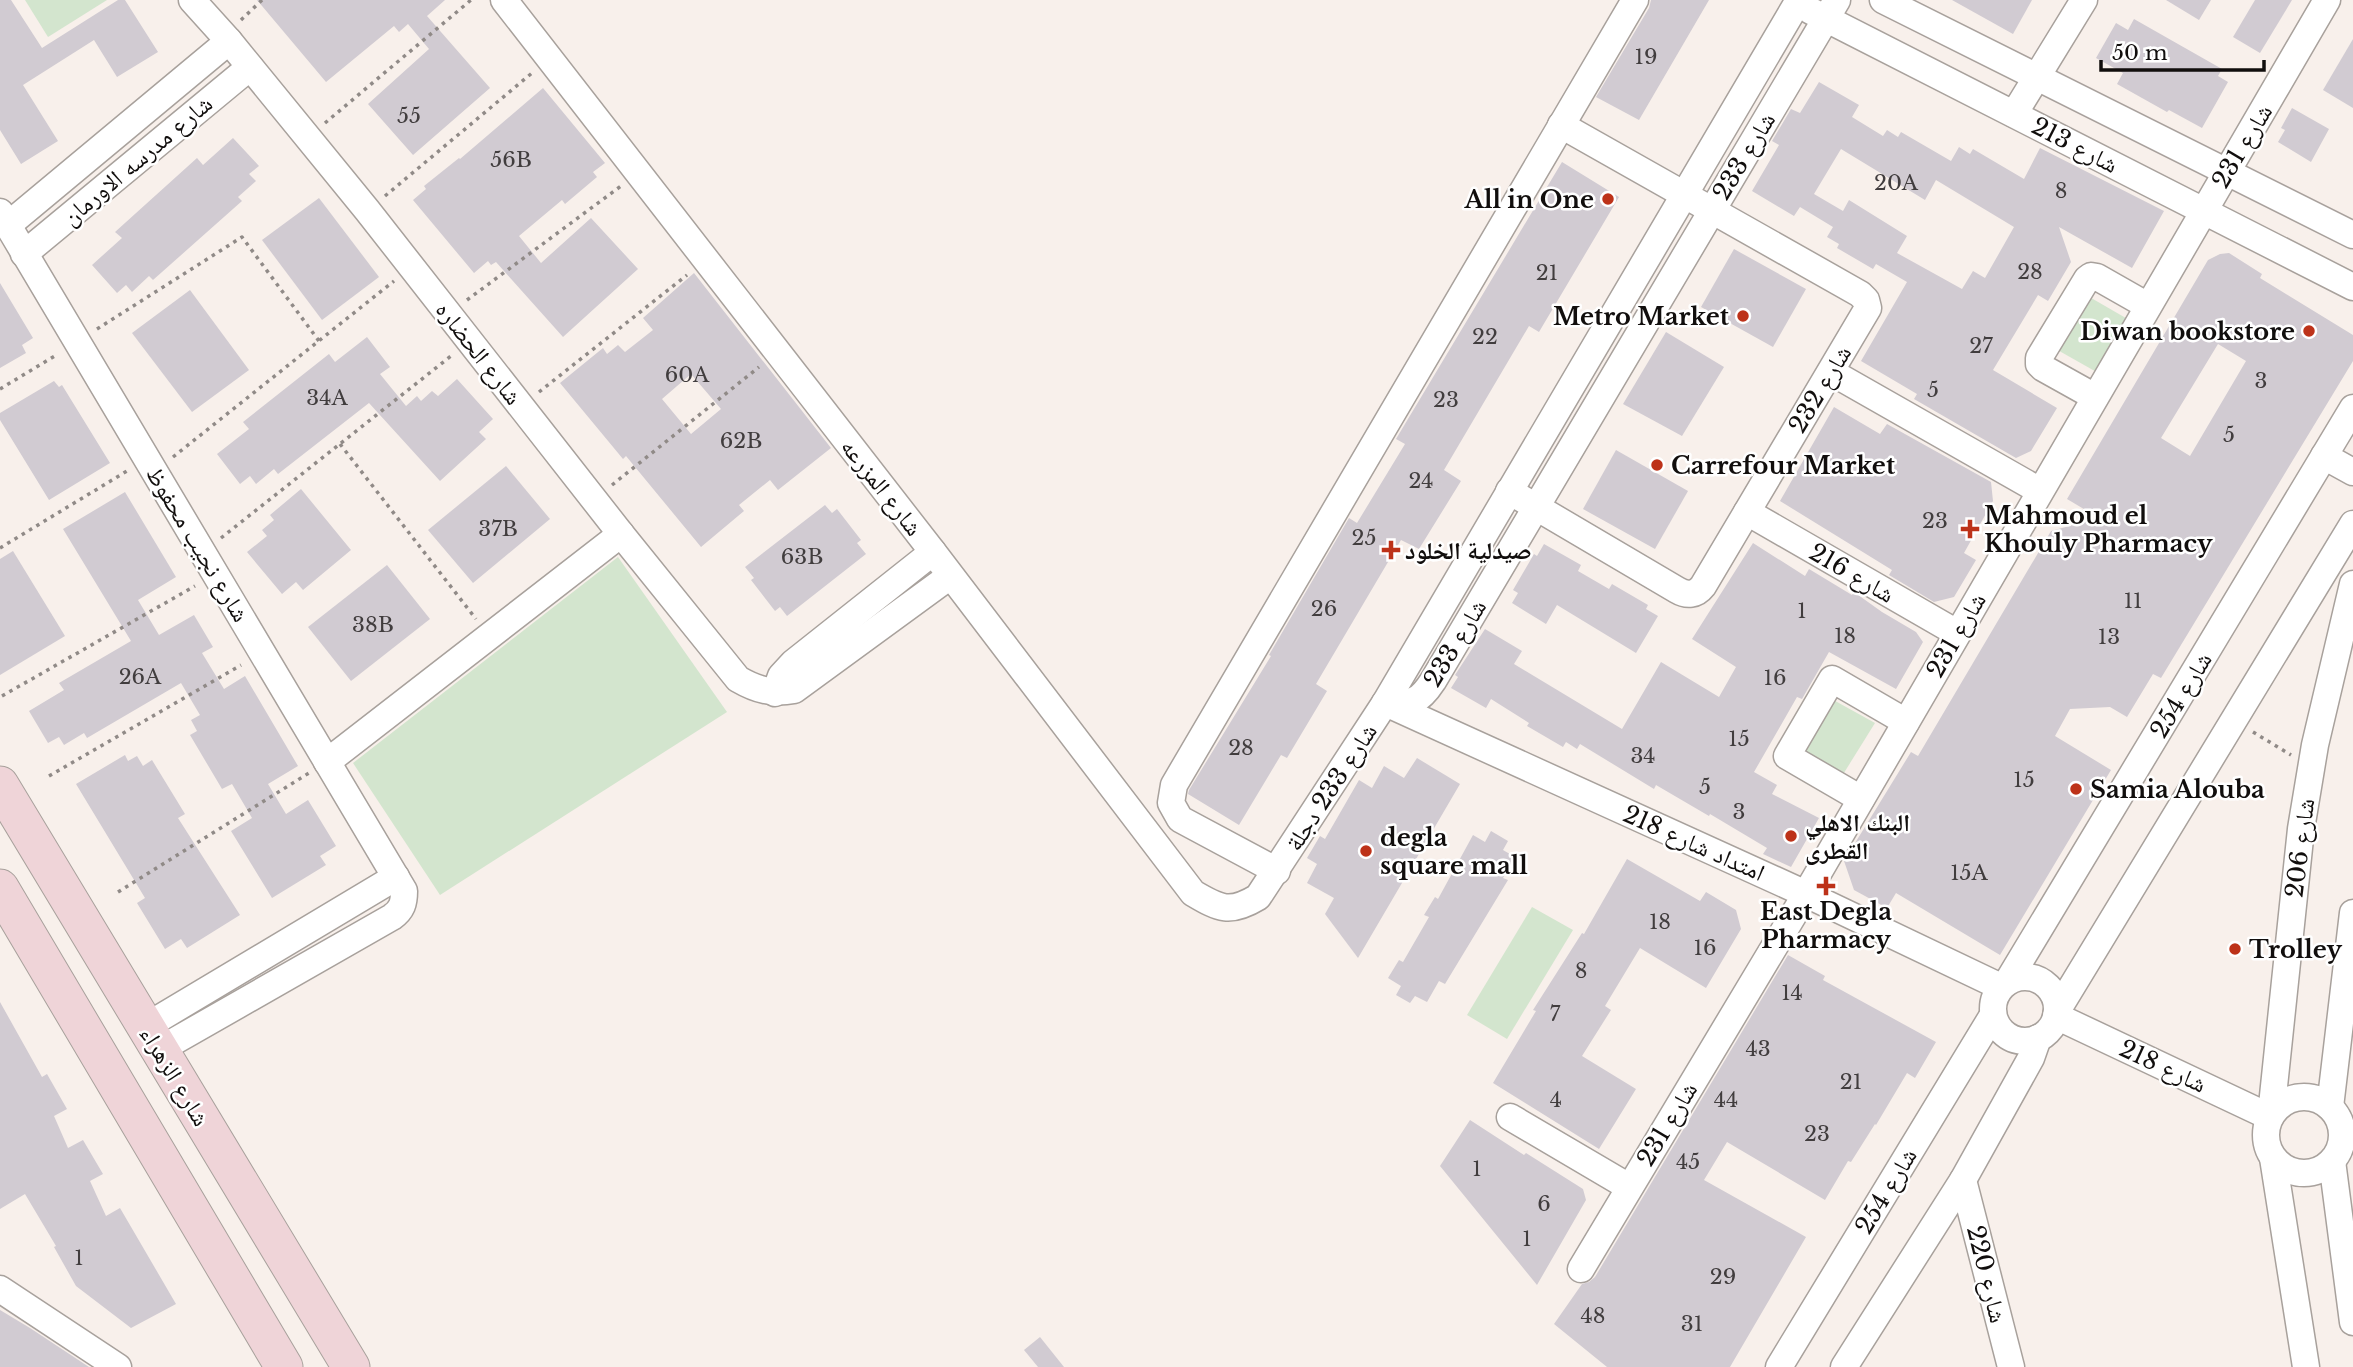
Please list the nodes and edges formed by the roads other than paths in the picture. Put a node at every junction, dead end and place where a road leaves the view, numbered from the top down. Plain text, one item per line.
1 (192, 0) edge
2 (504, 0) edge
3 (1634, 0) edge
4 (1883, 0) edge
5 (2084, 0) edge
6 (2327, 0) edge
7 (1798, 2) edge
8 (1831, 10) edge
9 (227, 38) junction
10 (250, 66) junction
11 (2037, 77) junction
12 (2014, 114) junction
13 (1561, 125) junction
14 (2226, 172) junction
15 (1684, 195) junction
16 (1712, 210) junction
17 (2204, 210) junction
18 (4, 218) edge
19 (2353, 235) edge
20 (24, 254) junction
21 (2353, 287) edge
22 (2148, 306) junction
23 (1830, 372) junction
24 (2095, 397) junction
25 (2353, 408) edge
26 (2324, 456) junction
27 (2353, 472) edge
28 (1508, 491) junction
29 (2040, 491) junction
30 (1536, 507) junction
31 (1747, 512) junction
32 (2353, 524) edge
33 (621, 534) junction
34 (933, 552) junction
35 (950, 576) junction
36 (2353, 584) edge
37 (1957, 633) junction
38 (775, 693) junction
39 (1385, 703) junction
40 (1906, 722) junction
41 (327, 762) junction
42 (0, 785) edge
43 (1861, 799) junction
44 (1277, 871) junction
45 (0, 888) edge
46 (1806, 894) junction
47 (2353, 913) edge
48 (2005, 984) junction
49 (2348, 1007) edge
50 (2056, 1014) junction
51 (1993, 1015) junction
52 (2038, 1038) junction
53 (152, 1039) junction
54 (2330, 1107) junction
55 (2270, 1116) junction
56 (1510, 1117) dead end
57 (2341, 1155) edge
58 (2273, 1158) junction
59 (1963, 1180) junction
60 (1629, 1187) junction
61 (1581, 1269) dead end
62 (0, 1289) edge
63 (2353, 1322) edge
64 (118, 1367) edge
65 (284, 1367) edge
66 (351, 1367) edge
67 (1779, 1367) edge
68 (1844, 1367) edge
69 (2011, 1367) edge
70 (2306, 1367) edge

1 - 9 street, شارع الحضاره
2 - 34 street, شارع المزرعه
3 - 13 street
4 - 11 street, شارع 213
5 - 11 street
6 - 14 street, شارع 231
7 - 8 street, شارع 213
7 - 15 street, شارع 233
8 - 12 street, شارع 213
8 - 16 street, شارع 233
9 - 10 street, شارع الحضاره
9 - 18 street, شارع مدرسه الاورمان
10 - 20 street, شارع مدرسه الاورمان
10 - 33 street, شارع الحضاره
11 - 12 street
11 - 14 street, شارع 213
12 - 17 street, شارع 213
13 - 15 street, شارع 232
13 - 44 street
14 - 17 street, شارع 231
14 - 19 street, شارع 213
15 - 16 street, شارع 232
15 - 28 street, شارع 233
16 - 23 street, شارع 232
16 - 30 street, شارع 233
17 - 21 street, شارع 213
17 - 22 street, شارع 231
18 - 20 street, شارع نجيب محفوظ
20 - 41 street, شارع نجيب محفوظ
22 - 24 street, شارع 231
22 - 24 street
23 - 29 street
23 - 31 street, شارع 232
24 - 29 street, شارع 231
25 - 26 street, شارع 254
26 - 27 street
26 - 48 street, شارع 254
28 - 30 street, شارع 232
28 - 39 street, شارع 233
29 - 37 street, شارع 231
30 - 31 street, شارع 232
30 - 39 street, شارع 233
31 - 37 street, شارع 216
32 - 50 street
33 - 38 street, شارع الحضاره
33 - 41 street
34 - 35 street, شارع المزرعه
34 - 38 street
35 - 38 street
35 - 44 street, شارع المزرعه
36 - 55 street, شارع 206
37 - 40 street, شارع 231
39 - 44 street, شارع 233 دجلة
39 - 46 street, امتداد شارع 218
40 - 43 street, شارع 231
40 - 43 street
41 - 53 street, شارع نجيب محفوظ
42 - 53 main road, شارع الزهراء
43 - 46 street, شارع 231
45 - 65 main road
46 - 48 street, امتداد شارع 218
46 - 60 street, شارع 231
47 - 49 street
48 - 50 street
48 - 51 street
49 - 54 street
50 - 52 street
50 - 55 street, شارع 218
51 - 52 street
51 - 67 street, شارع 254
52 - 59 street
53 - 66 main road, شارع الزهراء
54 - 55 street
54 - 57 street
55 - 58 street
56 - 60 street
57 - 58 street
57 - 63 street
58 - 70 street
59 - 68 street
59 - 69 street, شارع 220
60 - 61 street, شارع 231
62 - 64 street

